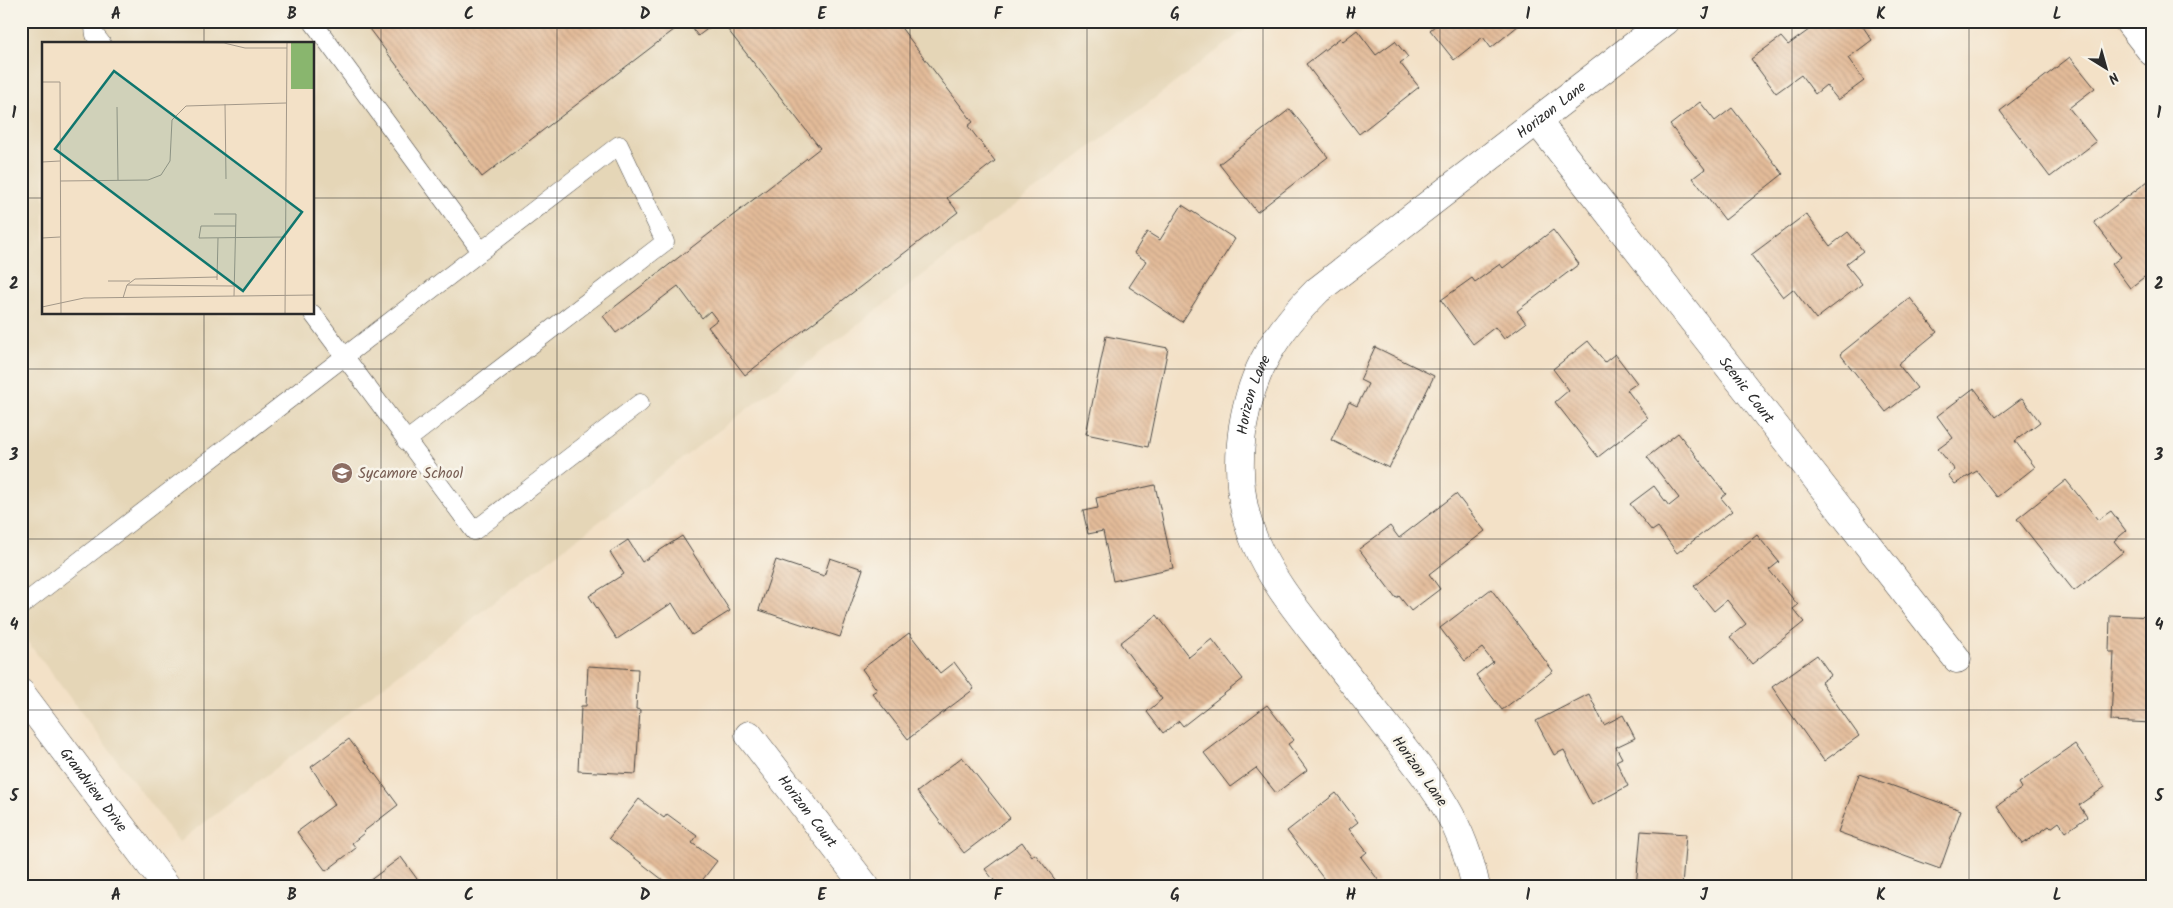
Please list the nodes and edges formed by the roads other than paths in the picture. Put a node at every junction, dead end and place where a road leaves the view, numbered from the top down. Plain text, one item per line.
1 (92, 21) edge
2 (312, 21) edge
3 (1666, 21) edge
4 (2128, 21) edge
5 (100, 42) edge
6 (2152, 52) edge
7 (1537, 121) junction
8 (481, 251) junction
9 (314, 315) edge
10 (346, 356) junction
11 (640, 403) dead end
12 (406, 441) junction
13 (21, 606) edge
14 (1957, 659) dead end
15 (21, 693) edge
16 (749, 735) dead end
17 (167, 887) edge
18 (866, 887) edge
19 (1476, 887) edge

1 - 5 lane
2 - 8 lane
3 - 7 street, Horizon Lane
4 - 6 street
7 - 14 street, Scenic Court
7 - 19 street, Horizon Lane
8 - 10 lane
8 - 12 lane
9 - 10 lane
10 - 12 lane
10 - 13 lane
11 - 12 lane
15 - 17 street, Grandview Drive
16 - 18 street, Horizon Court

